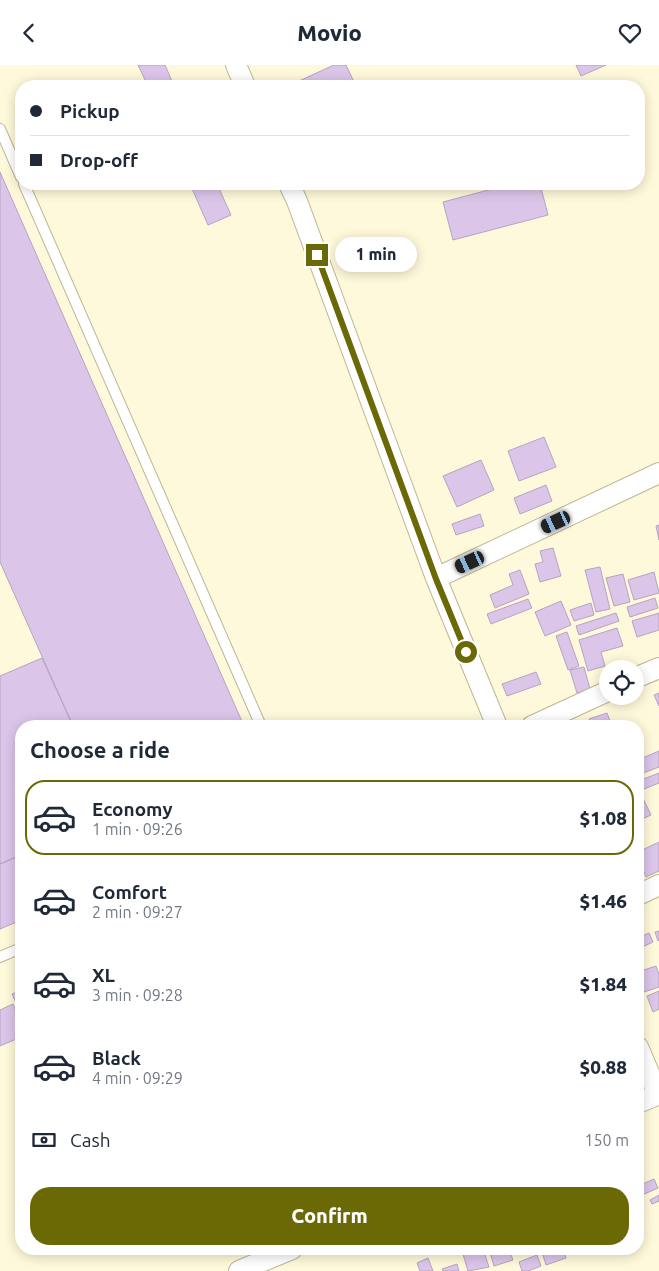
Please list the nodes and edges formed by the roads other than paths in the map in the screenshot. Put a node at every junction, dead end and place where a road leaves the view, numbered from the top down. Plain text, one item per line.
1 (236, 65) edge
2 (242, 80) edge
3 (0, 129) edge
4 (15, 163) edge
5 (27, 190) edge
6 (292, 190) edge
7 (659, 473) edge
8 (436, 579) junction
9 (659, 668) edge
10 (644, 674) edge
11 (599, 695) edge
12 (258, 720) edge
13 (494, 720) edge
14 (545, 720) edge
15 (659, 885) edge
16 (644, 892) edge
17 (15, 951) edge
18 (0, 957) edge
19 (644, 1060) edge
20 (659, 1094) edge
21 (644, 1100) edge
22 (278, 1255) edge
23 (239, 1271) edge

1 - 2 street
3 - 4 lane
5 - 12 lane
6 - 8 street
7 - 8 street
8 - 13 street
9 - 10 street
11 - 14 street
15 - 16 street
17 - 18 lane
19 - 20 street
20 - 21 street
22 - 23 street

